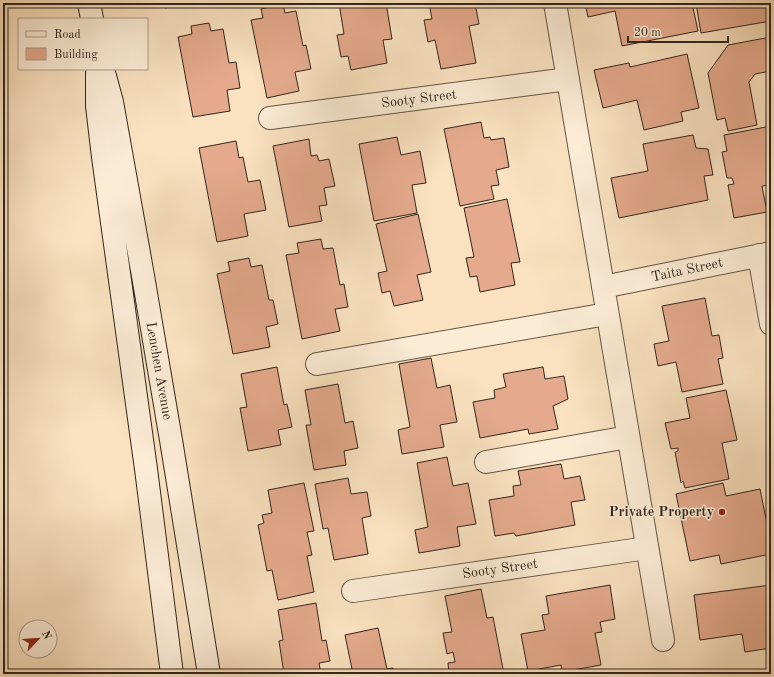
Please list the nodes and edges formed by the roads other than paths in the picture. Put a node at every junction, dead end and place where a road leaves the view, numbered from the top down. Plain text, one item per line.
1 (89, 3) edge
2 (555, 3) edge
3 (92, 18) edge
4 (97, 70) edge
5 (103, 70) edge
6 (568, 79) junction
7 (270, 118) dead end
8 (765, 254) edge
9 (603, 287) junction
10 (607, 314) junction
11 (771, 324) edge
12 (317, 364) dead end
13 (628, 438) junction
14 (486, 462) dead end
15 (647, 548) junction
16 (353, 591) dead end
17 (663, 640) dead end
18 (172, 674) edge
19 (209, 674) edge

1 - 3 street
2 - 6 street
4 - 18 street, Lenchen Avenue
5 - 19 street, Lenchen Avenue
6 - 7 street, Sooty Street
6 - 9 street
8 - 9 street, Taita Street
8 - 11 street
9 - 10 street
10 - 12 street
10 - 13 street
13 - 14 street
13 - 15 street
15 - 16 street, Sooty Street
15 - 17 street

